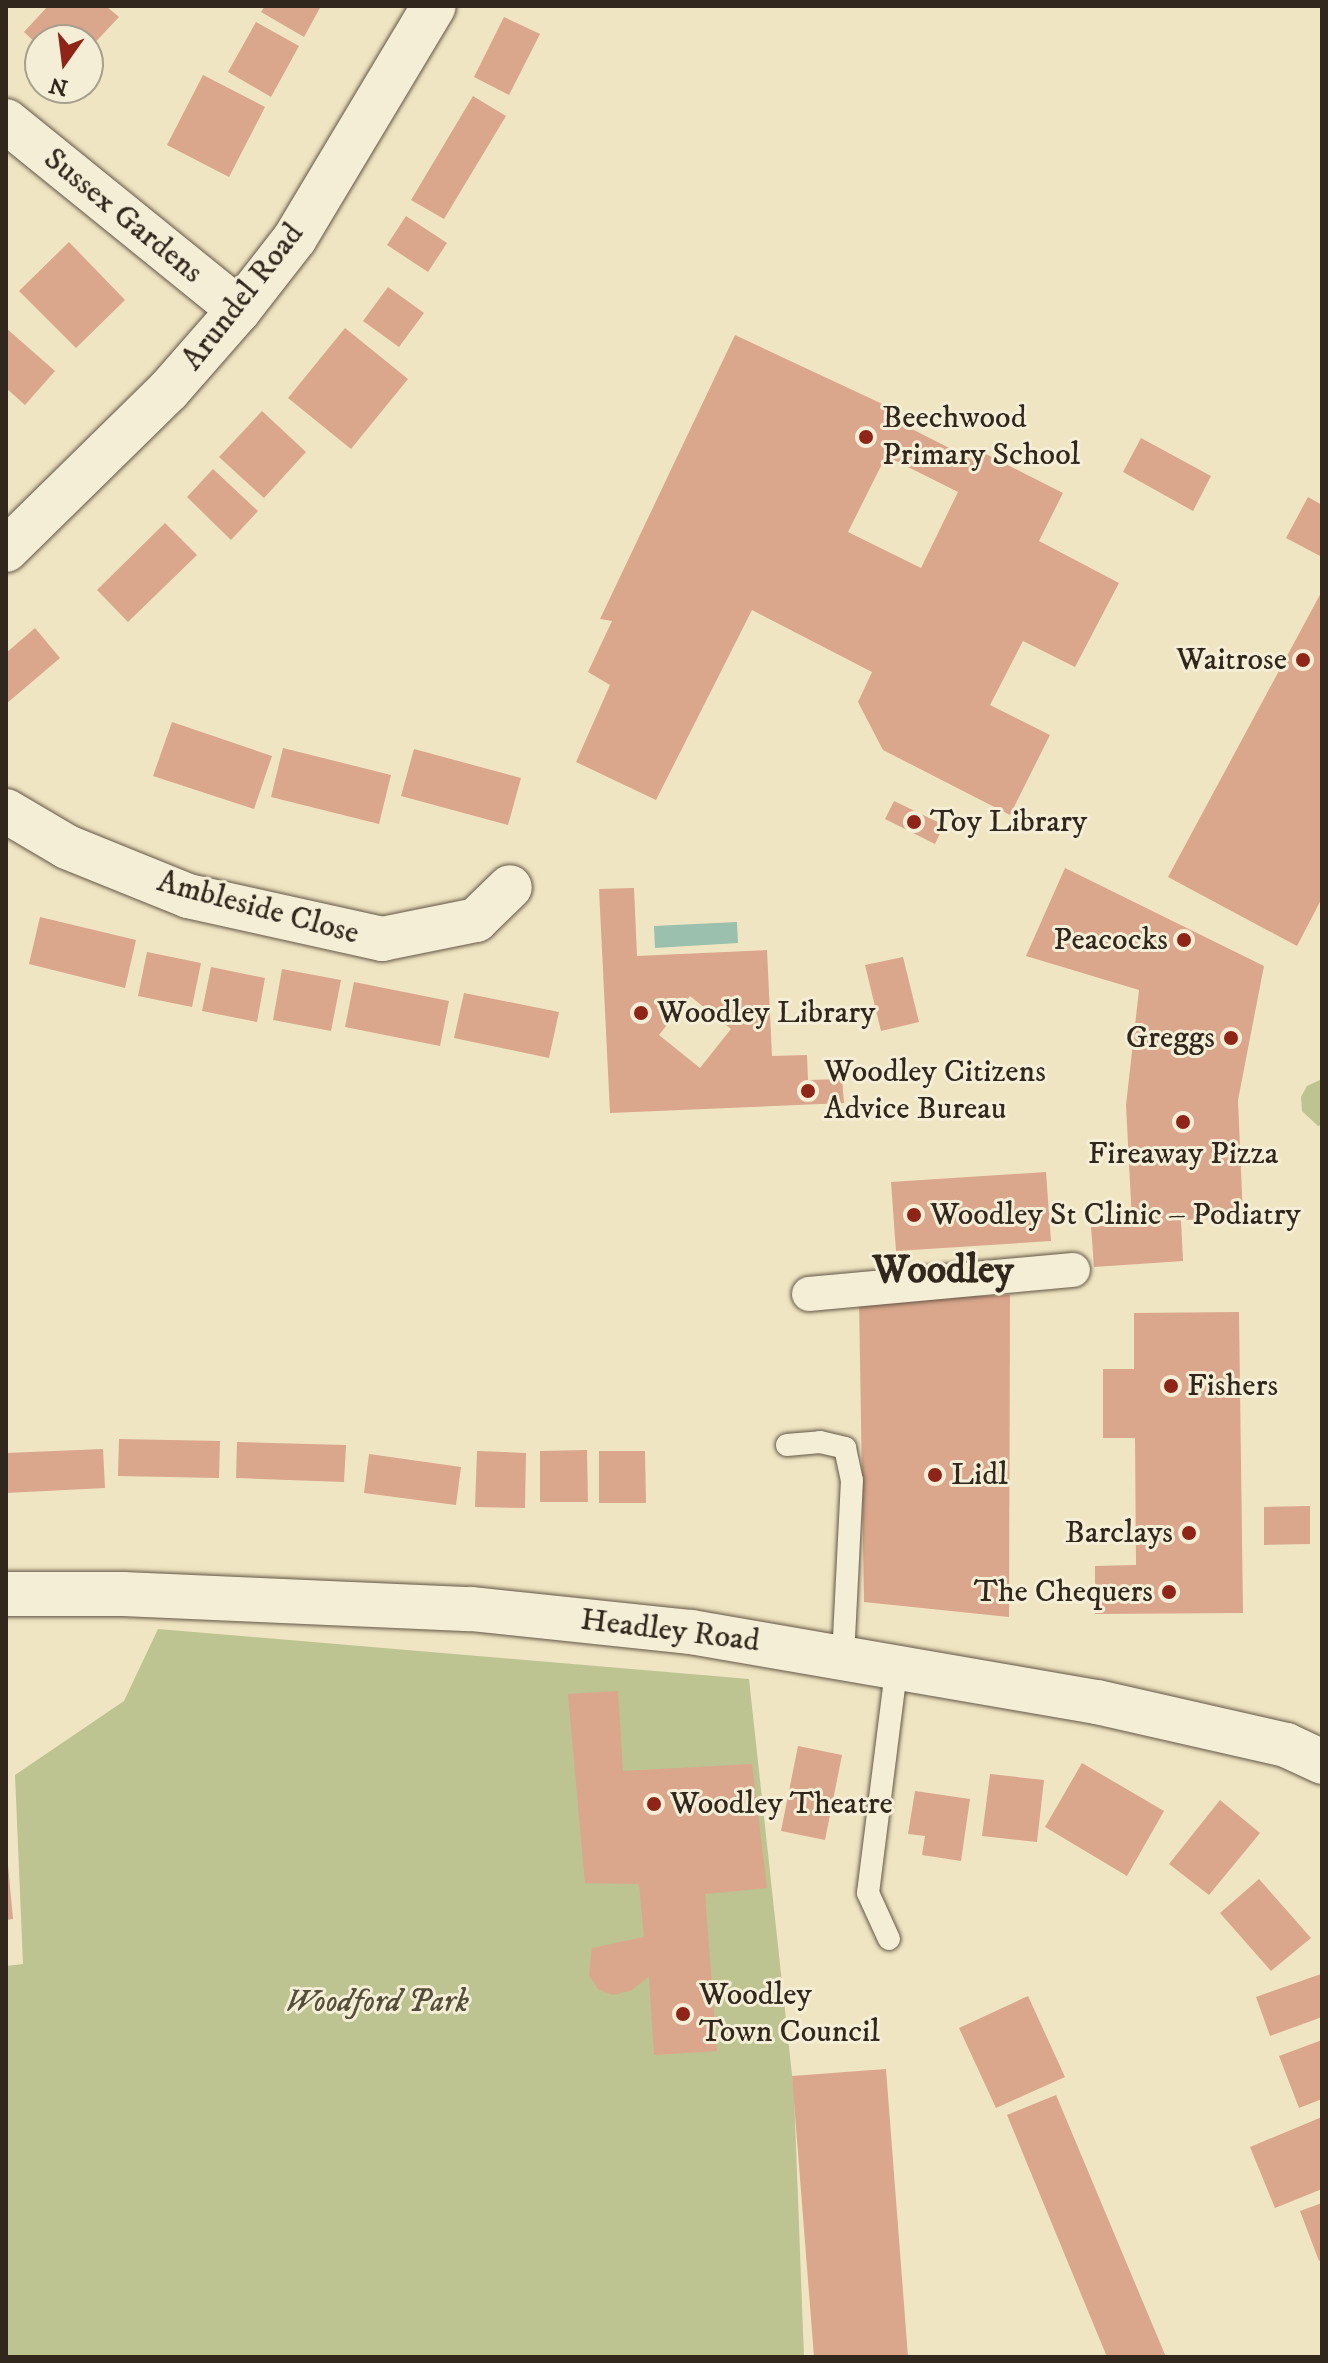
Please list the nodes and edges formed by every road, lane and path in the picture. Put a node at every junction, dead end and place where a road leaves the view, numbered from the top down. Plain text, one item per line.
1 (434, 6) edge
2 (6, 121) edge
3 (239, 310) junction
4 (6, 550) edge
5 (6, 811) edge
6 (510, 887) dead end
7 (1073, 1270) dead end
8 (809, 1294) dead end
9 (787, 1445) dead end
10 (6, 1594) edge
11 (843, 1656) junction
12 (897, 1664) junction
13 (1322, 1762) edge
14 (889, 1939) dead end

1 - 3 street, Arundel Road
2 - 3 street, Sussex Gardens
3 - 4 street, Arundel Road
5 - 6 street, Ambleside Close
7 - 8 street
9 - 11 lane
10 - 11 street, Headley Road
11 - 12 street, Headley Road
12 - 13 street, Headley Road
12 - 14 lane

